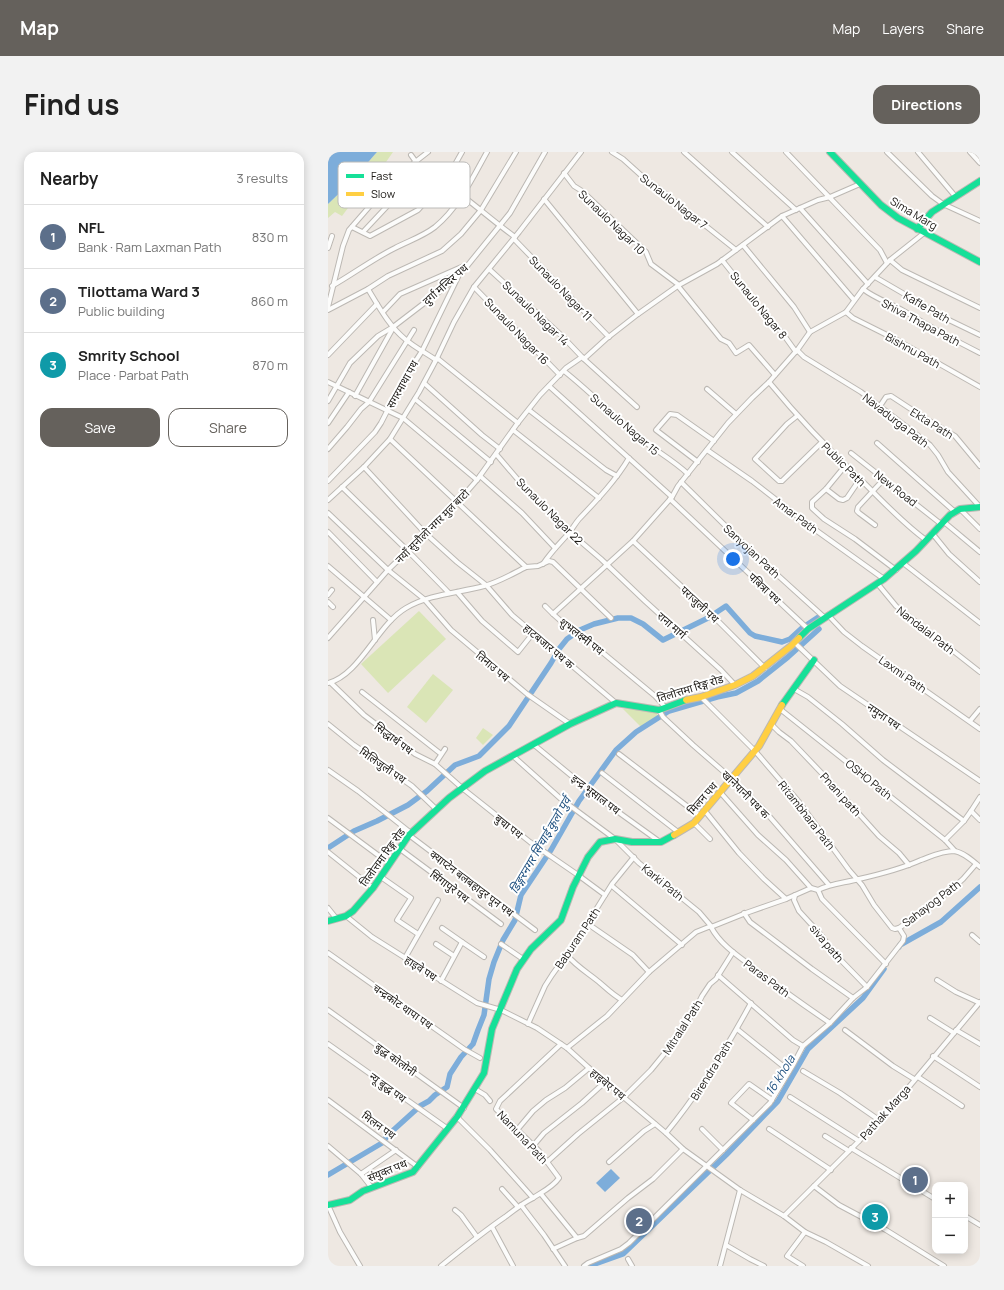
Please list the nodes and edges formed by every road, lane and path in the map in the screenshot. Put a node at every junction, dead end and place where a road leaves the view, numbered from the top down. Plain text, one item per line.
1 (428, 152) edge
2 (462, 152) edge
3 (487, 152) edge
4 (516, 152) edge
5 (545, 152) edge
6 (581, 152) edge
7 (612, 152) edge
8 (684, 152) edge
9 (732, 152) edge
10 (786, 152) edge
11 (830, 152) edge
12 (887, 152) edge
13 (918, 152) edge
14 (970, 152) edge
15 (411, 155) dead end
16 (415, 161) joint
17 (456, 162) edge
18 (980, 162) edge
19 (564, 173) junction
20 (980, 181) edge
21 (470, 184) edge
22 (860, 184) junction
23 (955, 196) junction
24 (830, 198) junction
25 (544, 199) junction
26 (470, 202) edge
27 (943, 204) junction
28 (368, 208) edge
29 (386, 208) edge
30 (420, 208) edge
31 (454, 208) edge
32 (798, 209) junction
33 (481, 210) junction
34 (782, 216) junction
35 (980, 221) edge
36 (498, 225) junction
37 (768, 226) junction
38 (352, 227) junction
39 (917, 229) junction
40 (363, 232) junction
41 (924, 233) junction
42 (332, 236) dead end
43 (514, 238) junction
44 (743, 245) junction
45 (328, 248) edge
46 (736, 250) junction
47 (722, 260) junction
48 (888, 262) junction
49 (980, 262) edge
50 (468, 264) junction
51 (489, 269) junction
52 (459, 275) junction
53 (875, 277) junction
54 (868, 284) junction
55 (679, 285) junction
56 (332, 286) junction
57 (474, 287) junction
58 (368, 289) junction
59 (863, 289) junction
60 (854, 300) junction
61 (377, 304) junction
62 (328, 307) edge
63 (980, 308) edge
64 (328, 310) edge
65 (383, 312) junction
66 (846, 312) junction
67 (638, 314) junction
68 (393, 327) junction
69 (414, 330) dead end
70 (810, 332) junction
71 (980, 335) edge
72 (609, 337) junction
73 (406, 341) junction
74 (422, 351) junction
75 (796, 351) junction
76 (980, 352) edge
77 (328, 355) edge
78 (583, 358) junction
79 (437, 359) junction
80 (564, 371) junction
81 (560, 375) junction
82 (775, 375) junction
83 (328, 382) edge
84 (769, 382) junction
85 (424, 383) junction
86 (549, 386) junction
87 (337, 387) junction
88 (980, 387) edge
89 (707, 389) dead end
90 (349, 392) junction
91 (355, 396) junction
92 (415, 399) junction
93 (328, 401) edge
94 (369, 402) junction
95 (880, 406) junction
96 (637, 407) dead end
97 (529, 410) junction
98 (387, 411) junction
99 (736, 414) junction
100 (797, 416) junction
101 (403, 418) junction
102 (328, 423) edge
103 (518, 423) junction
104 (513, 430) junction
105 (390, 439) junction
106 (714, 441) junction
107 (822, 442) junction
108 (877, 443) dead end
109 (328, 449) edge
110 (500, 449) junction
111 (707, 450) junction
112 (851, 452) dead end
113 (496, 454) junction
114 (629, 458) junction
115 (491, 462) junction
116 (698, 462) junction
117 (845, 466) junction
118 (980, 466) edge
119 (364, 467) junction
120 (688, 474) junction
121 (480, 476) junction
122 (617, 476) junction
123 (860, 479) junction
124 (884, 479) junction
125 (477, 480) junction
126 (328, 481) edge
127 (681, 482) junction
128 (342, 487) junction
129 (826, 489) junction
130 (872, 492) junction
131 (599, 498) junction
132 (671, 498) junction
133 (328, 500) edge
134 (457, 503) junction
135 (980, 507) edge
136 (958, 510) junction
137 (328, 513) edge
138 (942, 523) junction
139 (875, 525) dead end
140 (980, 529) edge
141 (328, 532) edge
142 (570, 532) junction
143 (425, 533) junction
144 (932, 533) junction
145 (926, 540) junction
146 (633, 541) junction
147 (555, 548) junction
148 (408, 551) junction
149 (980, 552) edge
150 (903, 563) junction
151 (543, 564) junction
152 (608, 565) junction
153 (328, 566) edge
154 (526, 567) junction
155 (388, 570) junction
156 (896, 570) junction
157 (884, 579) junction
158 (377, 582) junction
159 (980, 582) edge
160 (877, 583) junction
161 (486, 585) junction
162 (580, 589) junction
163 (332, 590) dead end
164 (457, 592) junction
165 (449, 593) junction
166 (328, 595) edge
167 (365, 596) junction
168 (424, 599) junction
169 (328, 602) edge
170 (545, 606) dead end
171 (333, 607) dead end
172 (553, 614) junction
173 (827, 616) junction
174 (611, 618) dead end
175 (373, 620) dead end
176 (391, 620) junction
177 (980, 623) edge
178 (808, 628) junction
179 (534, 632) junction
180 (328, 638) edge
181 (375, 640) junction
182 (795, 643) junction
183 (814, 660) junction
184 (765, 668) junction
185 (980, 672) edge
186 (329, 683) edge
187 (735, 685) junction
188 (794, 689) junction
189 (362, 692) dead end
190 (701, 697) junction
191 (616, 703) junction
192 (662, 708) junction
193 (780, 709) junction
194 (980, 709) edge
195 (970, 722) junction
196 (328, 724) edge
197 (570, 724) junction
198 (771, 724) junction
199 (980, 729) edge
200 (533, 744) junction
201 (445, 749) dead end
202 (755, 751) junction
203 (441, 754) junction
204 (619, 754) dead end
205 (513, 756) junction
206 (436, 765) junction
207 (328, 770) edge
208 (602, 773) dead end
209 (732, 779) junction
210 (980, 781) edge
211 (462, 788) junction
212 (720, 792) junction
213 (980, 797) edge
214 (436, 809) junction
215 (971, 811) junction
216 (702, 813) junction
217 (328, 818) edge
218 (980, 820) edge
219 (964, 821) junction
220 (694, 823) junction
221 (678, 832) junction
222 (410, 834) junction
223 (614, 839) junction
224 (710, 839) dead end
225 (945, 840) junction
226 (661, 842) junction
227 (400, 849) junction
228 (955, 851) junction
229 (328, 852) edge
230 (634, 857) junction
231 (390, 864) junction
232 (976, 864) junction
233 (909, 866) junction
234 (980, 867) edge
235 (578, 875) junction
236 (381, 877) junction
237 (857, 880) junction
238 (829, 885) junction
239 (612, 886) junction
240 (373, 888) junction
241 (811, 888) junction
242 (818, 890) junction
243 (605, 895) junction
244 (795, 895) junction
245 (786, 899) junction
246 (438, 900) dead end
247 (328, 908) edge
248 (744, 913) junction
249 (346, 916) junction
250 (336, 918) junction
251 (328, 921) edge
252 (501, 924) dead end
253 (588, 924) junction
254 (711, 926) junction
255 (442, 928) dead end
256 (899, 928) junction
257 (536, 930) dead end
258 (418, 934) junction
259 (972, 935) dead end
260 (462, 942) junction
261 (980, 942) edge
262 (436, 944) dead end
263 (501, 944) dead end
264 (682, 945) junction
265 (733, 952) junction
266 (328, 953) edge
267 (567, 955) junction
268 (454, 956) junction
269 (484, 957) dead end
270 (405, 958) junction
271 (523, 960) junction
272 (886, 964) junction
273 (649, 972) junction
274 (718, 975) junction
275 (937, 980) dead end
276 (441, 981) junction
277 (867, 987) junction
278 (853, 998) junction
279 (622, 1000) junction
280 (751, 1003) junction
281 (980, 1003) edge
282 (328, 1010) edge
283 (501, 1010) junction
284 (930, 1018) dead end
285 (830, 1023) junction
286 (528, 1024) junction
287 (737, 1029) junction
288 (845, 1030) dead end
289 (955, 1032) junction
290 (328, 1044) edge
291 (561, 1044) junction
292 (980, 1044) edge
293 (803, 1046) junction
294 (567, 1048) junction
295 (933, 1056) junction
296 (480, 1058) dead end
297 (588, 1068) junction
298 (789, 1071) junction
299 (803, 1071) dead end
300 (916, 1078) junction
301 (605, 1082) junction
302 (980, 1087) edge
303 (475, 1089) junction
304 (624, 1097) junction
305 (790, 1097) dead end
306 (328, 1100) edge
307 (772, 1100) junction
308 (490, 1101) dead end
309 (962, 1106) dead end
310 (464, 1108) junction
311 (458, 1118) junction
312 (753, 1120) junction
313 (879, 1120) junction
314 (655, 1124) junction
315 (702, 1129) dead end
316 (448, 1130) junction
317 (517, 1130) junction
318 (769, 1130) dead end
319 (666, 1133) junction
320 (825, 1136) dead end
321 (859, 1141) junction
322 (328, 1146) edge
323 (533, 1146) junction
324 (394, 1149) junction
325 (683, 1149) junction
326 (850, 1149) junction
327 (723, 1150) junction
328 (547, 1162) junction
329 (609, 1162) dead end
330 (707, 1166) junction
331 (418, 1167) junction
332 (831, 1170) junction
333 (361, 1174) junction
334 (814, 1186) junction
335 (372, 1188) junction
336 (502, 1189) dead end
337 (740, 1190) junction
338 (541, 1194) junction
339 (932, 1196) edge
340 (533, 1198) junction
341 (328, 1205) edge
342 (520, 1206) junction
343 (455, 1210) dead end
344 (784, 1216) junction
345 (968, 1218) edge
346 (980, 1224) edge
347 (492, 1227) junction
348 (805, 1232) junction
349 (477, 1237) junction
350 (577, 1238) junction
351 (726, 1245) junction
352 (553, 1249) junction
353 (628, 1259) dead end
354 (360, 1266) edge
355 (441, 1266) edge
356 (513, 1266) edge
357 (565, 1266) edge
358 (584, 1266) edge
359 (632, 1266) edge
360 (720, 1266) edge
361 (764, 1266) edge
362 (803, 1266) edge
363 (868, 1266) edge
364 (944, 1266) edge

1 - 16 street
2 - 17 street
3 - 21 street
4 - 33 street
5 - 36 street, दुर्गा मन्दिर पथ
6 - 19 street
7 - 46 street, Sunaulo Nagar 7
8 - 37 street
9 - 32 street
10 - 24 street
11 - 22 street, Sima Marg
12 - 27 street
13 - 23 street
14 - 18 street
15 - 16 street, Sunaulo Nagar 11
19 - 25 street
19 - 55 street, Sunaulo Nagar 10
20 - 23 street
22 - 24 street, नयाँ सुनौलो नगर मुल बाटो
22 - 39 street, Sima Marg
23 - 27 street
24 - 32 street, नयाँ सुनौलो नगर मुल बाटो
24 - 48 street
25 - 43 street
25 - 67 street
26 - 33 street, Sunaulo Nagar 11
27 - 35 street
27 - 39 street
28 - 38 street
29 - 40 street
30 - 40 street
31 - 56 street
32 - 34 street, नयाँ सुनौलो नगर मुल बाटो
32 - 54 street
33 - 36 street, Sunaulo Nagar 11
33 - 58 street
34 - 37 street, नयाँ सुनौलो नगर मुल बाटो
34 - 60 street
36 - 43 street, Sunaulo Nagar 11
36 - 50 street, दुर्गा मन्दिर पथ
37 - 44 street, नयाँ सुनौलो नगर मुल बाटो
38 - 40 street
38 - 56 street
39 - 41 street, Sima Marg
41 - 48 street
41 - 49 street, Sima Marg
42 - 45 street
43 - 51 street
43 - 72 street, Sunaulo Nagar 11
44 - 46 street, नयाँ सुनौलो नगर मुल बाटो
44 - 70 street
46 - 47 street, नयाँ सुनौलो नगर मुल बाटो
47 - 55 street, नयाँ सुनौलो नगर मुल बाटो
47 - 75 street, Sunaulo Nagar 8
48 - 53 street
48 - 63 street
50 - 52 street, दुर्गा मन्दिर पथ
50 - 65 street
51 - 57 street
51 - 78 street, Sunaulo Nagar 14
52 - 68 street, दुर्गा मन्दिर पथ
52 - 74 street, सगरमाथा पथ
53 - 54 street
53 - 71 street, Kafle Path
54 - 59 street
55 - 67 street, नयाँ सुनौलो नगर मुल बाटो
55 - 82 street, Sunaulo Nagar 10
56 - 62 street
57 - 79 street
57 - 81 street, Sunaulo Nagar 16
58 - 61 street
58 - 64 street
59 - 60 street
59 - 76 street, Shiva Thapa Path
60 - 66 street
61 - 65 street
61 - 77 street
65 - 68 street
66 - 70 street
66 - 88 street, Bishnu Path
67 - 72 street, नयाँ सुनौलो नगर मुल बाटो
68 - 73 street
68 - 87 street, दुर्गा मन्दिर पथ
68 - 91 street
69 - 73 street
70 - 75 street, शुभलक्ष्मी पथ
72 - 78 street, नयाँ सुनौलो नगर मुल बाटो
73 - 74 street
73 - 94 street
74 - 79 street
74 - 98 street, सगरमाथा पथ
75 - 82 street, शुभलक्ष्मी पथ
75 - 95 street, Navadurga Path
78 - 80 street, नयाँ सुनौलो नगर मुल बाटो
78 - 96 street, Sunaulo Nagar 14
79 - 85 street
79 - 103 street
80 - 81 street, नयाँ सुनौलो नगर मुल बाटो
80 - 120 street, Sunaulo Nagar 15
81 - 86 street, नयाँ सुनौलो नगर मुल बाटो
82 - 84 street, शुभलक्ष्मी पथ
83 - 87 street
84 - 99 street, शुभलक्ष्मी पथ
84 - 100 street, Public Path
85 - 92 street
85 - 110 street
86 - 97 street, नयाँ सुनौलो नगर मुल बाटो
86 - 114 street, पबित्रा पथ
87 - 90 street
87 - 93 street, दुर्गा मन्दिर पथ
89 - 99 street
90 - 91 street
90 - 102 street
91 - 94 street
92 - 101 street
92 - 115 street
94 - 98 street
94 - 109 street
95 - 118 street, Ekta Path
95 - 135 street, Navadurga Path
97 - 103 street, नयाँ सुनौलो नगर मुल बाटो
97 - 122 street
98 - 101 street
98 - 126 street, सगरमाथा पथ
99 - 106 street, शुभलक्ष्मी पथ
100 - 107 street, Public Path
100 - 107 street
101 - 105 street
101 - 125 street
103 - 104 street, नयाँ सुनौलो नगर मुल बाटो
104 - 110 street, नयाँ सुनौलो नगर मुल बाटो
104 - 131 street
105 - 119 street
105 - 134 street
106 - 111 street, शुभलक्ष्मी पथ
106 - 116 street
107 - 117 street, Public Path
108 - 136 street
110 - 113 street, नयाँ सुनौलो नगर मुल बाटो
111 - 116 street, शुभलक्ष्मी पथ
111 - 157 street, Amar Path
112 - 124 street, New Road
113 - 115 street, नयाँ सुनौलो नगर मुल बाटो
113 - 142 street, Sunaulo Nagar 22
114 - 122 street
114 - 132 street, पबित्रा पथ
115 - 121 street, नयाँ सुनौलो नगर मुल बाटो
116 - 120 street, शुभलक्ष्मी पथ
117 - 123 street, Public Path
117 - 129 street
119 - 128 street
119 - 143 street, हाटबजार पथ क
120 - 127 street, शुभलक्ष्मी पथ
121 - 125 street, नयाँ सुनौलो नगर मुल बाटो
121 - 147 street
122 - 131 street
123 - 129 street
123 - 130 street, Public Path
124 - 130 street
124 - 138 street, New Road
125 - 134 street, नयाँ सुनौलो नगर मुल बाटो
127 - 132 street, शुभलक्ष्मी पथ
127 - 173 street, Sanyojan Path
128 - 133 street
128 - 148 street
129 - 156 street
130 - 139 street
130 - 145 street, Public Path
131 - 142 street
132 - 146 street, शुभलक्ष्मी पथ
132 - 178 street, पबित्रा पथ
134 - 143 street, नयाँ सुनौलो नगर मुल बाटो
134 - 154 street
135 - 136 street
136 - 138 street, तिलोत्तमा रिङ्ग रोड
136 - 140 street
137 - 155 street, तिनाउ पथ
138 - 144 street, तिलोत्तमा रिङ्ग रोड
138 - 149 street, New Road
141 - 158 street
142 - 147 street
142 - 152 street, Sunaulo Nagar 22
143 - 148 street, नयाँ सुनौलो नगर मुल बाटो
143 - 161 street, हाटबजार पथ क
144 - 145 street, तिलोत्तमा रिङ्ग रोड
144 - 159 street
145 - 150 street, तिलोत्तमा रिङ्ग रोड
146 - 152 street, शुभलक्ष्मी पथ
146 - 184 street, पराजुली पथ
147 - 151 street
148 - 155 street, नयाँ सुनौलो नगर मुल बाटो
148 - 165 street
150 - 156 street, तिलोत्तमा रिङ्ग रोड
150 - 177 street
151 - 154 street
151 - 162 street
152 - 162 street, शुभलक्ष्मी पथ
152 - 187 street, राना मार्ग
153 - 167 street
154 - 161 street
155 - 158 street, नयाँ सुनौलो नगर मुल बाटो
155 - 168 street, तिनाउ पथ
156 - 157 street, तिलोत्तमा रिङ्ग रोड
157 - 160 street, तिलोत्तमा रिङ्ग रोड
158 - 167 street, नयाँ सुनौलो नगर मुल बाटो
160 - 173 street, तिलोत्तमा रिङ्ग रोड
160 - 185 street, Nandalal Path
161 - 164 street
161 - 179 street, हाटबजार पथ क
162 - 172 street, शुभलक्ष्मी पथ
162 - 174 street
163 - 166 street
164 - 165 street
164 - 179 street
165 - 168 street
167 - 176 street
167 - 180 street, नयाँ सुनौलो नगर मुल बाटो
168 - 176 street
168 - 197 street, तिनाउ पथ
169 - 171 street
170 - 172 street
172 - 192 street, शुभलक्ष्मी पथ
173 - 178 street, तिलोत्तमा रिङ्ग रोड
173 - 195 street, Laxmi Path
175 - 181 street
176 - 181 street
178 - 182 street, तिलोत्तमा रिङ्ग रोड
179 - 191 street, हाटबजार पथ क
181 - 186 street
182 - 183 street, नमुना पथ
182 - 184 street, तिलोत्तमा रिङ्ग रोड
183 - 188 street, मिलन पथ
183 - 210 street, नमुना पथ
184 - 187 street, तिलोत्तमा रिङ्ग रोड
186 - 206 street, सिद्धार्थ पथ
187 - 190 street, तिलोत्तमा रिङ्ग रोड
188 - 193 street, मिलन पथ
188 - 219 street
189 - 203 street, सिद्धार्थ पथ
190 - 192 street, तिलोत्तमा रिङ्ग रोड
190 - 202 street, Ritambhara Path
191 - 192 street, तिलोत्तमा रिङ्ग रोड
191 - 197 street, तिलोत्तमा रिङ्ग रोड
192 - 209 street, खानेपानी पथ क
193 - 198 street, मिलन पथ
193 - 225 street, OSHO Path
194 - 195 street
195 - 199 street, Laxmi Path
196 - 214 street, मिलिजुली पथ
197 - 200 street, तिलोत्तमा रिङ्ग रोड
198 - 202 street, मिलन पथ
198 - 233 street, Pnani path
200 - 205 street, तिलोत्तमा रिङ्ग रोड
200 - 226 street, इन्द्र भूसाल पथ
201 - 203 street
202 - 209 street, मिलन पथ
202 - 237 street, Ritambhara Path
203 - 206 street
204 - 216 street
205 - 211 street, तिलोत्तमा रिङ्ग रोड
205 - 223 street, Karki Path
206 - 211 street, सिद्धार्थ पथ
207 - 222 street, क्याप्टेन बलबहादुर पून पथ
208 - 221 street
209 - 212 street, मिलन पथ
209 - 238 street, खानेपानी पथ क
211 - 214 street, तिलोत्तमा रिङ्ग रोड
211 - 235 street, बुचा पथ
212 - 216 street, मिलन पथ
212 - 241 street
213 - 215 street
214 - 222 street, तिलोत्तमा रिङ्ग रोड
215 - 218 street
215 - 219 street
216 - 220 street, मिलन पथ
216 - 245 street
217 - 231 street
219 - 225 street
220 - 221 street, मिलन पथ
220 - 224 street
221 - 226 street, मिलन पथ
222 - 227 street, तिलोत्तमा रिङ्ग रोड
222 - 257 street, क्याप्टेन बलबहादुर पून पथ
223 - 226 street
223 - 230 street, Karki Path
223 - 235 street
225 - 228 street, OSHO Path
227 - 231 street, तिलोत्तमा रिङ्ग रोड
227 - 252 street, सिंगापुरे पथ
228 - 232 street, OSHO Path
228 - 233 street
229 - 240 street
230 - 239 street, Baburam Path
230 - 254 street, Karki Path
231 - 236 street, तिलोत्तमा रिङ्ग रोड
232 - 234 street, OSHO Path
232 - 256 street, Sahayog Path
233 - 237 street
235 - 243 street, बुचा पथ
235 - 271 street
236 - 240 street, तिलोत्तमा रिङ्ग रोड
236 - 258 street
237 - 238 street
237 - 256 street, Ritambhara Path
238 - 242 street
239 - 243 street, Baburam Path
239 - 264 street
240 - 249 street, तिलोत्तमा रिङ्ग रोड
241 - 242 street
241 - 244 street
242 - 272 street
243 - 253 street, Baburam Path
244 - 245 street
244 - 277 street, siva path
245 - 248 street
246 - 258 street
247 - 250 street
248 - 254 street
248 - 278 street
249 - 250 street
249 - 270 street, हाइवे पथ
250 - 251 street
253 - 267 street, Baburam Path
253 - 273 street
254 - 264 street
254 - 265 street, Paras Path
255 - 260 street
256 - 272 street, Sahayog Path
258 - 270 street
259 - 261 street
260 - 268 street
260 - 269 street
262 - 268 street
263 - 271 street
264 - 273 street
265 - 274 street, Mitralal Path
265 - 285 street, Paras Path
266 - 296 street, चन्द्रकोट थापा पथ
267 - 279 street
267 - 286 street, Baburam Path
268 - 276 street
270 - 276 street, हाइवे पथ
271 - 283 street
272 - 277 street
273 - 279 street
274 - 280 street
274 - 304 street, Mitralal Path
275 - 281 street
276 - 283 street, हाइवे पथ
277 - 278 street
278 - 285 street
279 - 294 street
280 - 287 street, Birendra Path
280 - 293 street
281 - 289 street, Pathak Marga
282 - 310 street, बुद्ध कोलोनी
283 - 286 street, हाइवेए पथ
283 - 303 street
284 - 289 street
285 - 293 street
286 - 291 street, हाइवेए पथ
287 - 298 street
287 - 319 street, Birendra Path
288 - 300 street
289 - 292 street
289 - 295 street, Pathak Marga
290 - 316 street, न्यू बुद्ध पथ
291 - 294 street, हाइवेए पथ
291 - 317 street, Namuna Path
293 - 298 street
294 - 297 street, हाइवेए पथ
295 - 300 street, Pathak Marga
295 - 302 street
297 - 301 street, हाइवेए पथ
297 - 317 street
298 - 307 street
299 - 313 street
300 - 309 street
300 - 313 street, Pathak Marga
301 - 304 street, हाइवेए पथ
301 - 323 street
303 - 308 street
303 - 310 street
304 - 314 street, हाइवेए पथ
304 - 328 street, Mitralal Path
305 - 321 street
306 - 324 street, मिलन पथ
307 - 312 street
307 - 312 street
310 - 311 street, संयुक्त पथ
311 - 316 street, संयुक्त पथ
311 - 340 street
312 - 327 street
313 - 321 street, Pathak Marga
314 - 319 street, हाइवेए पथ
314 - 329 street
315 - 327 street
316 - 331 street, संयुक्त पथ
317 - 323 street, Namuna Path
318 - 332 street
319 - 325 street, हाइवेए पथ
320 - 326 street
321 - 326 street, Pathak Marga
322 - 333 street
323 - 328 street, Namuna Path
324 - 331 street, मिलन पथ
324 - 333 street
325 - 330 street, हाइवेए पथ
325 - 350 street
326 - 332 street, Pathak Marga
326 - 339 street
327 - 330 street
328 - 338 street, Namuna Path
330 - 337 street, हाइवेए पथ
330 - 358 street
331 - 335 street, संयुक्त पथ
332 - 334 street, Pathak Marga
333 - 335 street
334 - 344 street, Pathak Marga
334 - 364 street
335 - 341 street, संयुक्त पथ
336 - 342 street
337 - 344 street, हाइवेए पथ
337 - 351 street
338 - 340 street, Namuna Path
338 - 350 street
340 - 342 street, Namuna Path
341 - 354 street
342 - 347 street, Namuna Path
342 - 352 street
343 - 349 street
344 - 348 street, हाइवेए पथ
345 - 346 street
347 - 349 street, Namuna Path
347 - 356 street
348 - 362 street
348 - 363 street, हाइवेए पथ
349 - 355 street, Namuna Path
350 - 352 street
351 - 360 street
351 - 361 street
352 - 357 street
353 - 359 street

